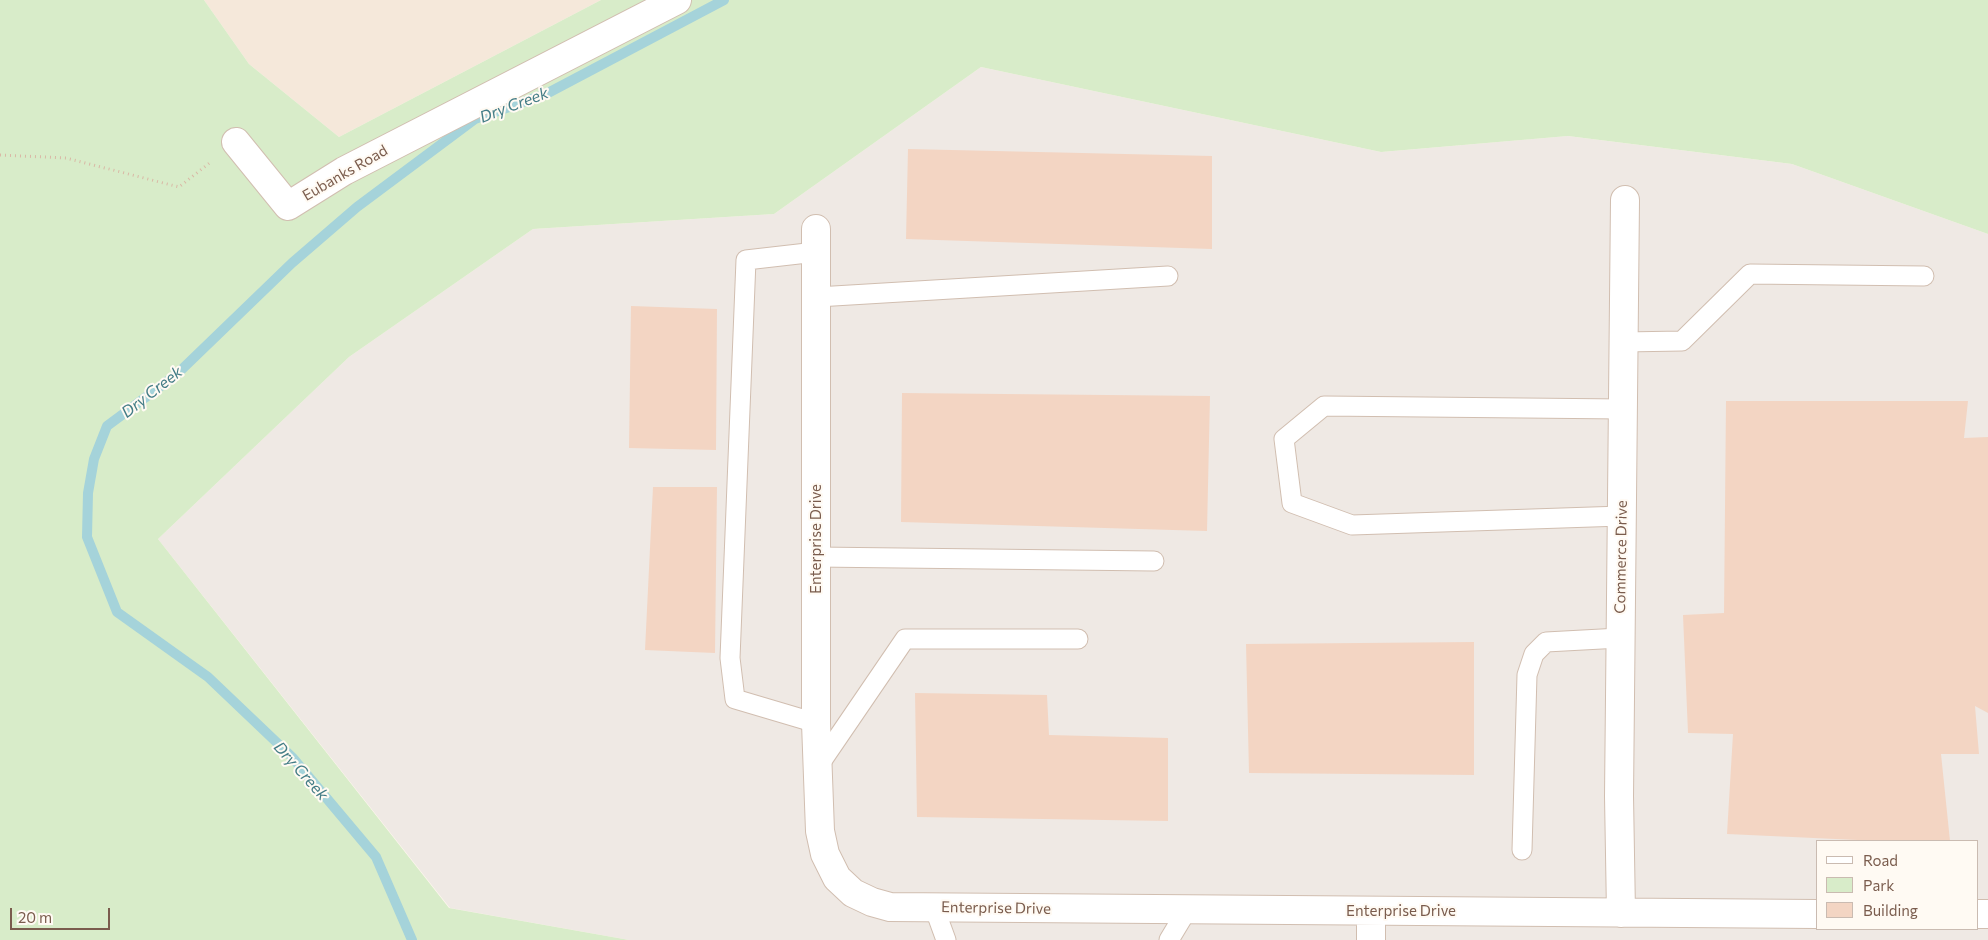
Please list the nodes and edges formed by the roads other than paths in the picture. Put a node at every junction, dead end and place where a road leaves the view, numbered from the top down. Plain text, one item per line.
1 (677, 0) edge
2 (236, 142) road end
3 (1625, 200) dead end
4 (816, 240) joint
5 (1168, 276) dead end
6 (1924, 276) dead end
7 (817, 297) junction
8 (1624, 342) junction
9 (1623, 409) junction
10 (1622, 516) junction
11 (816, 557) junction
12 (1154, 561) dead end
13 (1620, 638) junction
14 (1078, 639) dead end
15 (816, 723) junction
16 (817, 768) junction
17 (1522, 850) dead end
18 (934, 907) junction
19 (1188, 910) junction
20 (1371, 911) junction
21 (1620, 913) junction
22 (1816, 914) edge
23 (946, 940) edge
24 (1169, 940) edge
25 (1371, 940) edge

1 - 2 street, Eubanks Road
3 - 8 street, Commerce Drive
4 - 7 street, Enterprise Drive
4 - 15 lane
5 - 7 lane
6 - 8 lane
7 - 11 street, Enterprise Drive
8 - 9 street, Commerce Drive
9 - 10 street, Commerce Drive
9 - 10 lane
10 - 13 street, Commerce Drive
11 - 12 lane
11 - 15 street, Enterprise Drive
13 - 17 lane
13 - 21 street, Commerce Drive
14 - 16 lane
15 - 16 street, Enterprise Drive
16 - 18 street, Enterprise Drive
18 - 19 street, Enterprise Drive
18 - 23 lane
19 - 20 street, Enterprise Drive
19 - 24 lane
20 - 21 street, Enterprise Drive
20 - 25 street
21 - 22 street, Enterprise Drive

